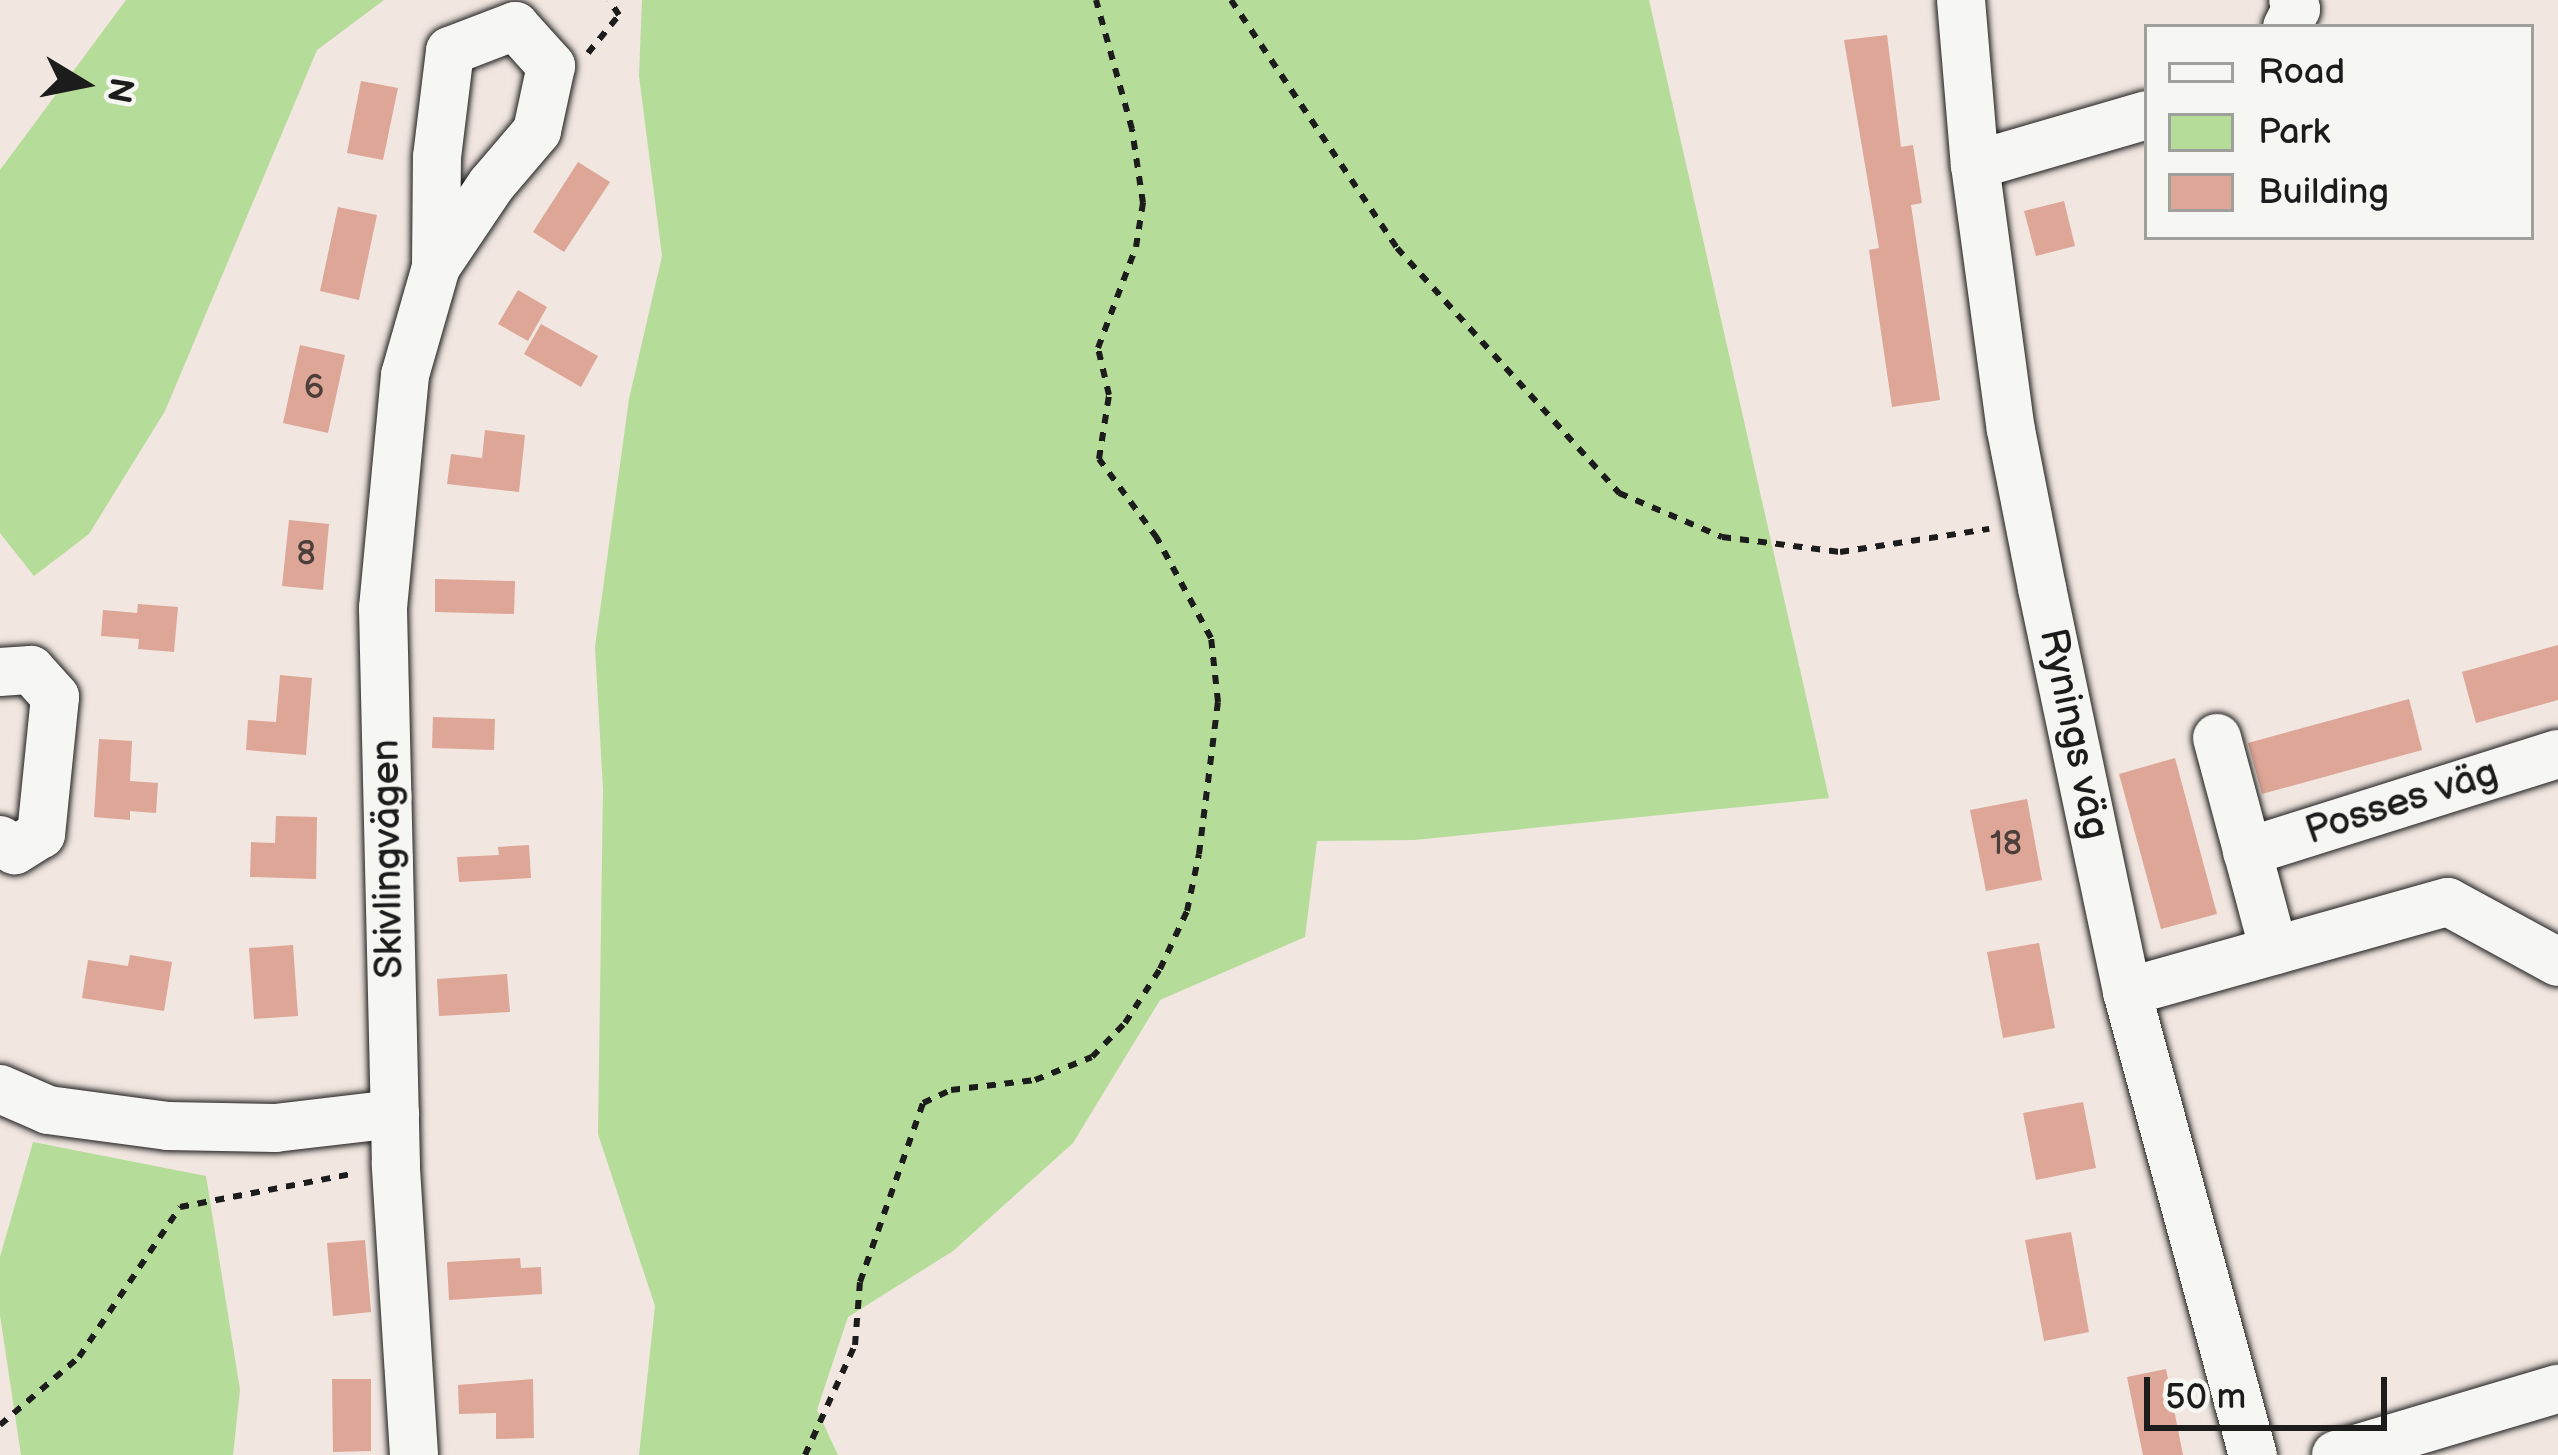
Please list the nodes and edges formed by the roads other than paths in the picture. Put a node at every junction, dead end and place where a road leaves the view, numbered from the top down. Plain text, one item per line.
1 (1961, 0) edge
2 (2144, 116) edge
3 (1975, 165) junction
4 (436, 267) junction
5 (0, 672) edge
6 (2217, 738) dead end
7 (2558, 754) edge
8 (0, 840) edge
9 (2247, 852) junction
10 (2273, 951) junction
11 (2558, 962) edge
12 (2127, 992) junction
13 (0, 1089) edge
14 (394, 1114) junction
15 (2558, 1389) edge
16 (414, 1455) edge
17 (2253, 1455) edge
18 (2336, 1455) edge

1 - 3 street, Rynings väg
2 - 3 street
3 - 12 street, Rynings väg
4 - 4 street, Skivlingvägen
4 - 14 street, Skivlingvägen
5 - 8 street
6 - 9 street
7 - 9 street, Posses väg
9 - 10 street
10 - 11 street
10 - 12 street
12 - 17 street, Rynings väg
13 - 14 street
14 - 16 street, Skivlingvägen
15 - 18 street

